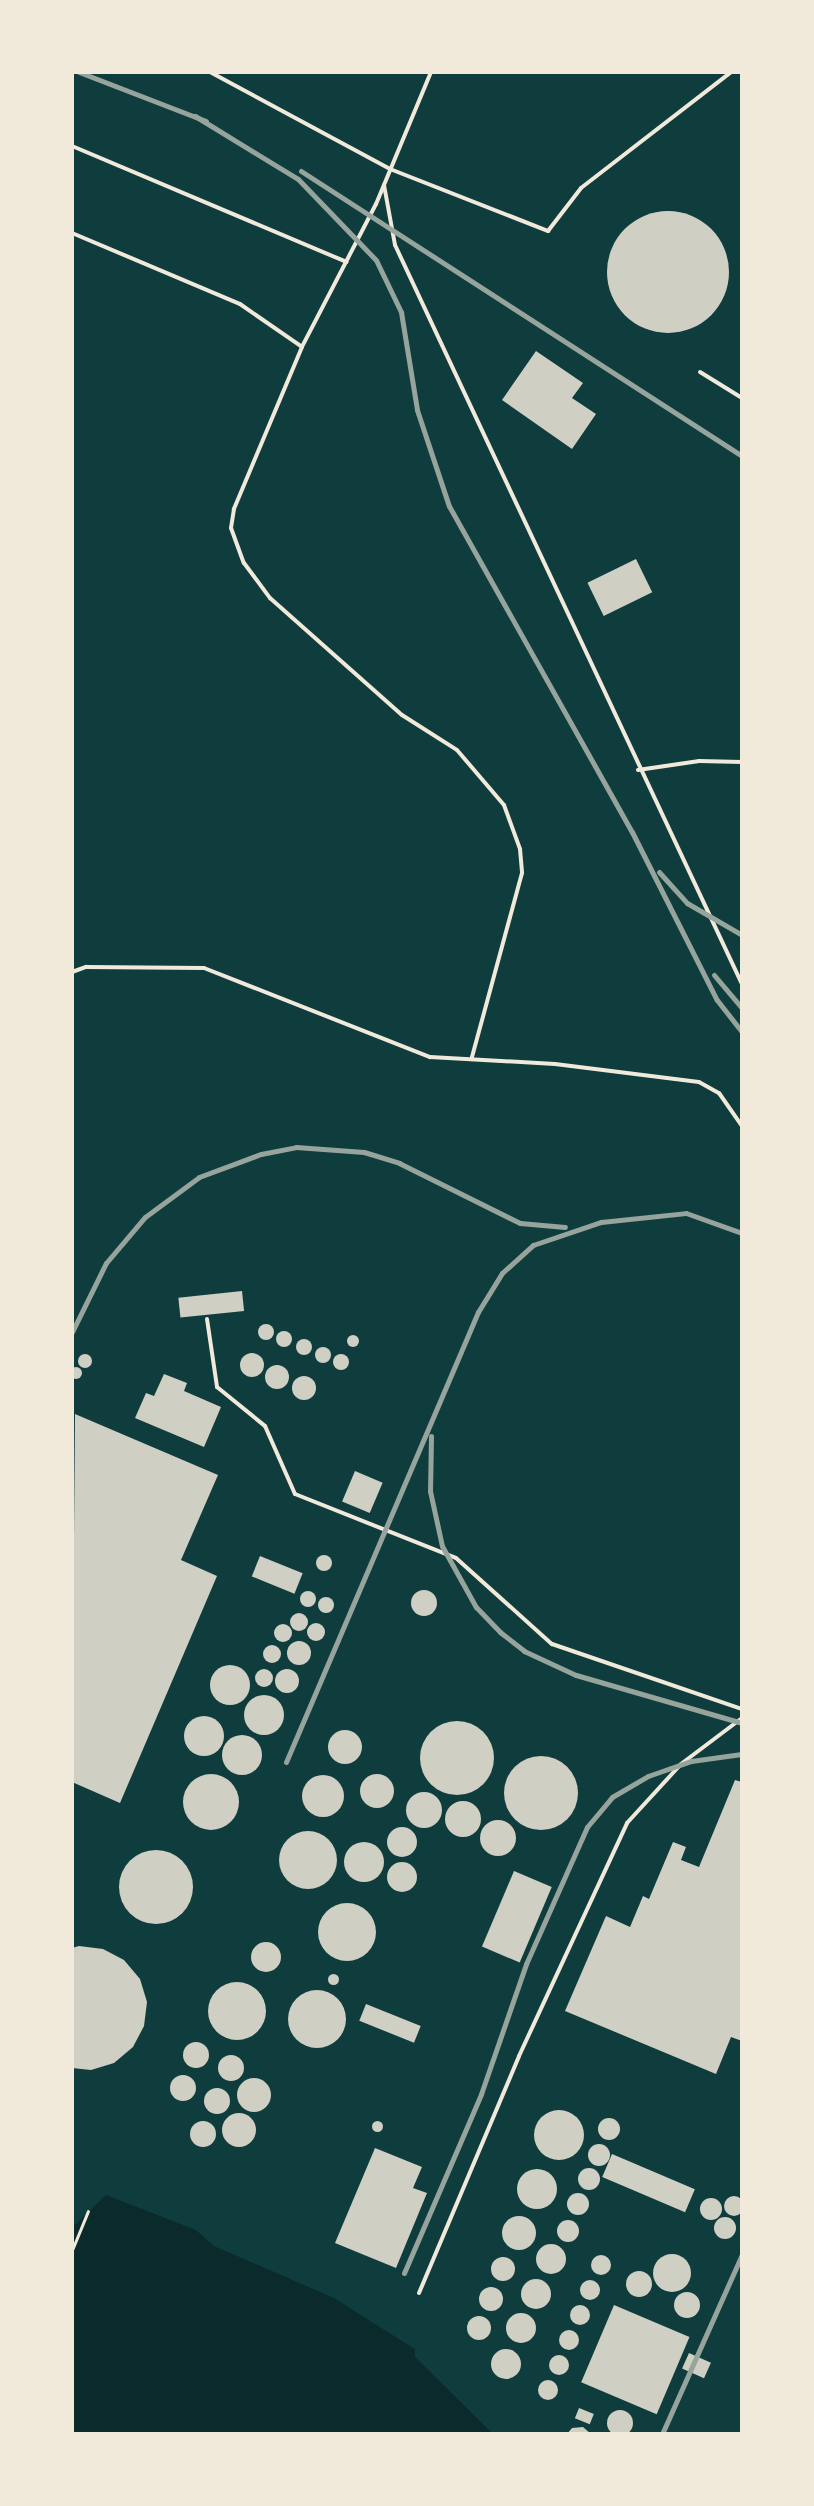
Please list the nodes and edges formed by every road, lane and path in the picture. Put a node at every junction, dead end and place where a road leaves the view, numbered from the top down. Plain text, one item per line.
1 (210, 72) edge
2 (431, 72) edge
3 (731, 72) edge
4 (72, 146) edge
5 (390, 169) junction
6 (384, 185) junction
7 (72, 233) edge
8 (346, 262) junction
9 (302, 347) junction
10 (700, 372) dead end
11 (742, 398) edge
12 (742, 762) edge
13 (638, 770) junction
14 (72, 972) edge
15 (742, 984) edge
16 (472, 1057) junction
17 (742, 1126) edge
18 (207, 1319) dead end
19 (742, 1709) edge
20 (742, 1718) edge
21 (88, 2211) dead end
22 (72, 2250) edge
23 (419, 2293) dead end

1 - 5 lane
2 - 5 lane
3 - 5 lane
4 - 8 lane
5 - 6 lane
6 - 8 lane
6 - 13 lane
7 - 9 lane
8 - 9 lane
9 - 16 lane
10 - 11 lane
12 - 13 lane
13 - 15 lane
14 - 16 lane
16 - 17 lane
18 - 19 lane
20 - 23 lane
21 - 22 path

